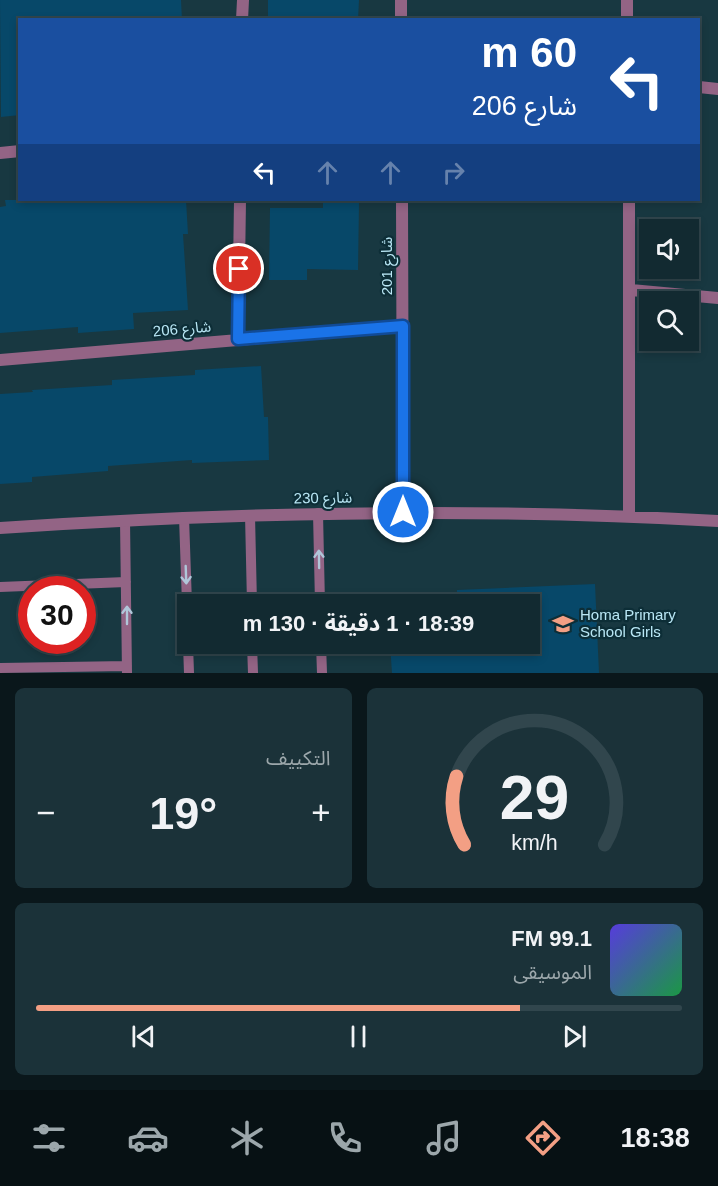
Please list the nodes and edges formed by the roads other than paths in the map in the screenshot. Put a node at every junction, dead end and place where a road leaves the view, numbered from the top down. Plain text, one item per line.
1 (243, 0) edge
2 (401, 0) edge
3 (627, 0) edge
4 (242, 18) edge
5 (401, 18) edge
6 (627, 18) edge
7 (700, 87) edge
8 (718, 89) edge
9 (18, 151) edge
10 (0, 153) edge
11 (240, 201) edge
12 (402, 201) edge
13 (629, 201) edge
14 (631, 290) junction
15 (718, 297) edge
16 (403, 326) junction
17 (238, 339) junction
18 (0, 360) edge
19 (403, 512) junction
20 (318, 513) junction
21 (250, 515) junction
22 (630, 516) junction
23 (184, 517) junction
24 (125, 520) junction
25 (718, 520) edge
26 (0, 528) edge
27 (126, 582) junction
28 (0, 587) edge
29 (187, 594) edge
30 (252, 594) edge
31 (320, 594) edge
32 (188, 654) edge
33 (252, 654) edge
34 (321, 654) edge
35 (0, 669) edge
36 (127, 670) edge
37 (189, 673) edge
38 (253, 673) edge
39 (321, 673) edge

1 - 4 street
2 - 5 street
3 - 6 street
7 - 8 street
9 - 10 street
11 - 17 street
12 - 16 street, شارع 201
13 - 14 street
14 - 15 street
14 - 22 street
16 - 17 street, شارع 206
16 - 19 street, شارع 201
17 - 18 street, شارع 206
19 - 20 street, شارع 230
19 - 22 street, شارع 230
20 - 21 street, شارع 230
31 -> 20 lane
21 - 23 street, شارع 230
21 - 30 lane
22 - 25 street, شارع 230
23 - 24 street, شارع 230
23 -> 29 lane
24 - 26 street, شارع 230
24 - 27 lane
27 - 28 lane
36 -> 27 lane
32 - 37 lane
33 - 38 lane
34 - 39 lane
35 - 36 lane

